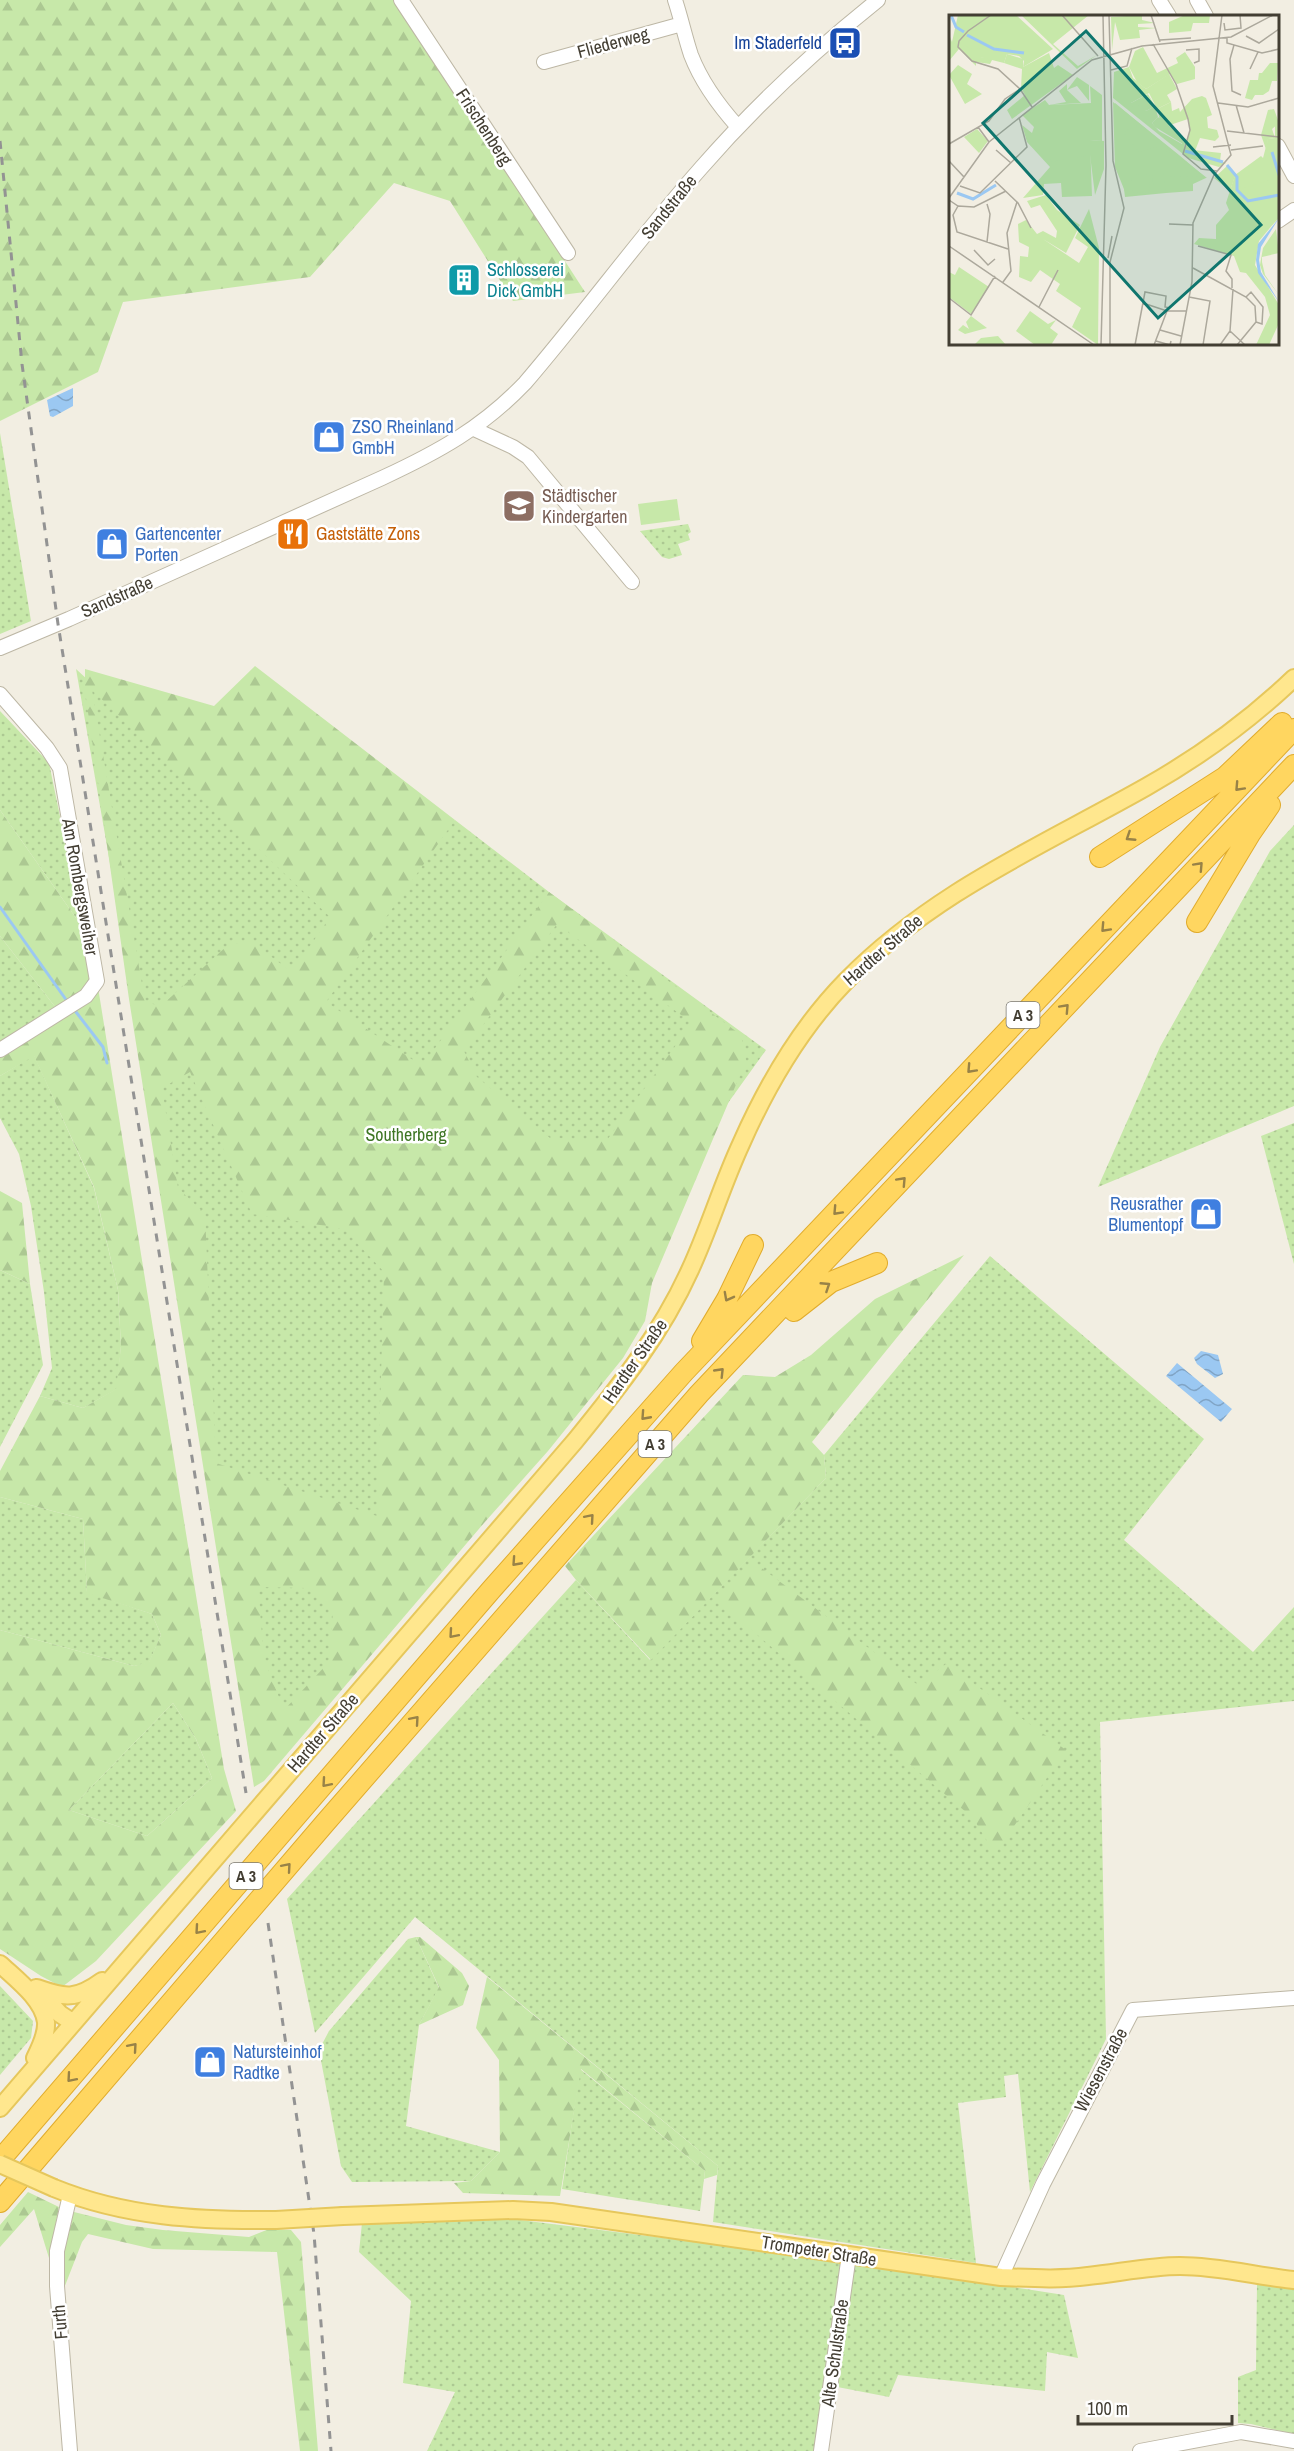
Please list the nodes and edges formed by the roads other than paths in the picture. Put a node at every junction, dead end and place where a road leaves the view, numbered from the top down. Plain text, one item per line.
1 (401, 0) edge
2 (675, 0) edge
3 (878, 0) edge
4 (1159, 0) edge
5 (1197, 0) edge
6 (1168, 15) edge
7 (1205, 15) edge
8 (682, 24) junction
9 (544, 62) dead end
10 (738, 127) junction
11 (1279, 148) edge
12 (1294, 176) edge
13 (1294, 210) edge
14 (1279, 220) edge
15 (568, 253) dead end
16 (474, 429) junction
17 (632, 582) dead end
18 (0, 648) edge
19 (1294, 678) edge
20 (0, 694) edge
21 (1294, 715) edge
22 (1294, 729) edge
23 (1294, 765) edge
24 (1294, 770) edge
25 (1100, 857) dead end
26 (1197, 922) dead end
27 (0, 1050) edge
28 (753, 1245) dead end
29 (877, 1263) dead end
30 (761, 1330) junction
31 (684, 1372) junction
32 (0, 1962) edge
33 (119, 1969) junction
34 (36, 1988) junction
35 (1294, 1998) edge
36 (72, 2022) junction
37 (23, 2080) junction
38 (0, 2108) edge
39 (0, 2162) edge
40 (62, 2192) junction
41 (0, 2202) edge
42 (849, 2255) junction
43 (1001, 2277) junction
44 (1294, 2280) edge
45 (1294, 2441) edge
46 (70, 2451) edge
47 (821, 2451) edge
48 (1140, 2451) edge

1 - 15 street, Frischenberg
2 - 8 street
3 - 10 street, Sandstraße
4 - 6 street
5 - 7 street
8 - 9 street, Fliederweg
8 - 10 street
10 - 16 street, Sandstraße
11 - 12 street
13 - 14 street
16 - 17 street
16 - 18 street, Sandstraße
19 - 33 main road, Hardter Straße
20 - 27 street, Am Rombergsweiher
21 -> 25 highway
22 -> 31 highway, A 3
30 -> 23 highway, A 3
24 - 26 highway
28 -> 31 highway
30 -> 29 highway
41 -> 30 highway, A 3
31 -> 39 highway, A 3
32 - 34 main road
32 - 37 main road
33 - 34 main road
33 - 36 main road, Hardter Straße
34 - 36 main road
35 - 43 street, Wiesenstraße
36 - 37 main road, Hardter Straße
37 - 38 main road, Hardter Straße
39 - 40 main road, Trompeter Straße, bridge
40 - 42 main road, Trompeter Straße, bridge
40 - 46 street, Furth
42 - 43 main road, Trompeter Straße
42 - 47 street, Alte Schulstraße
43 - 44 main road, Trompeter Straße
45 - 48 street

